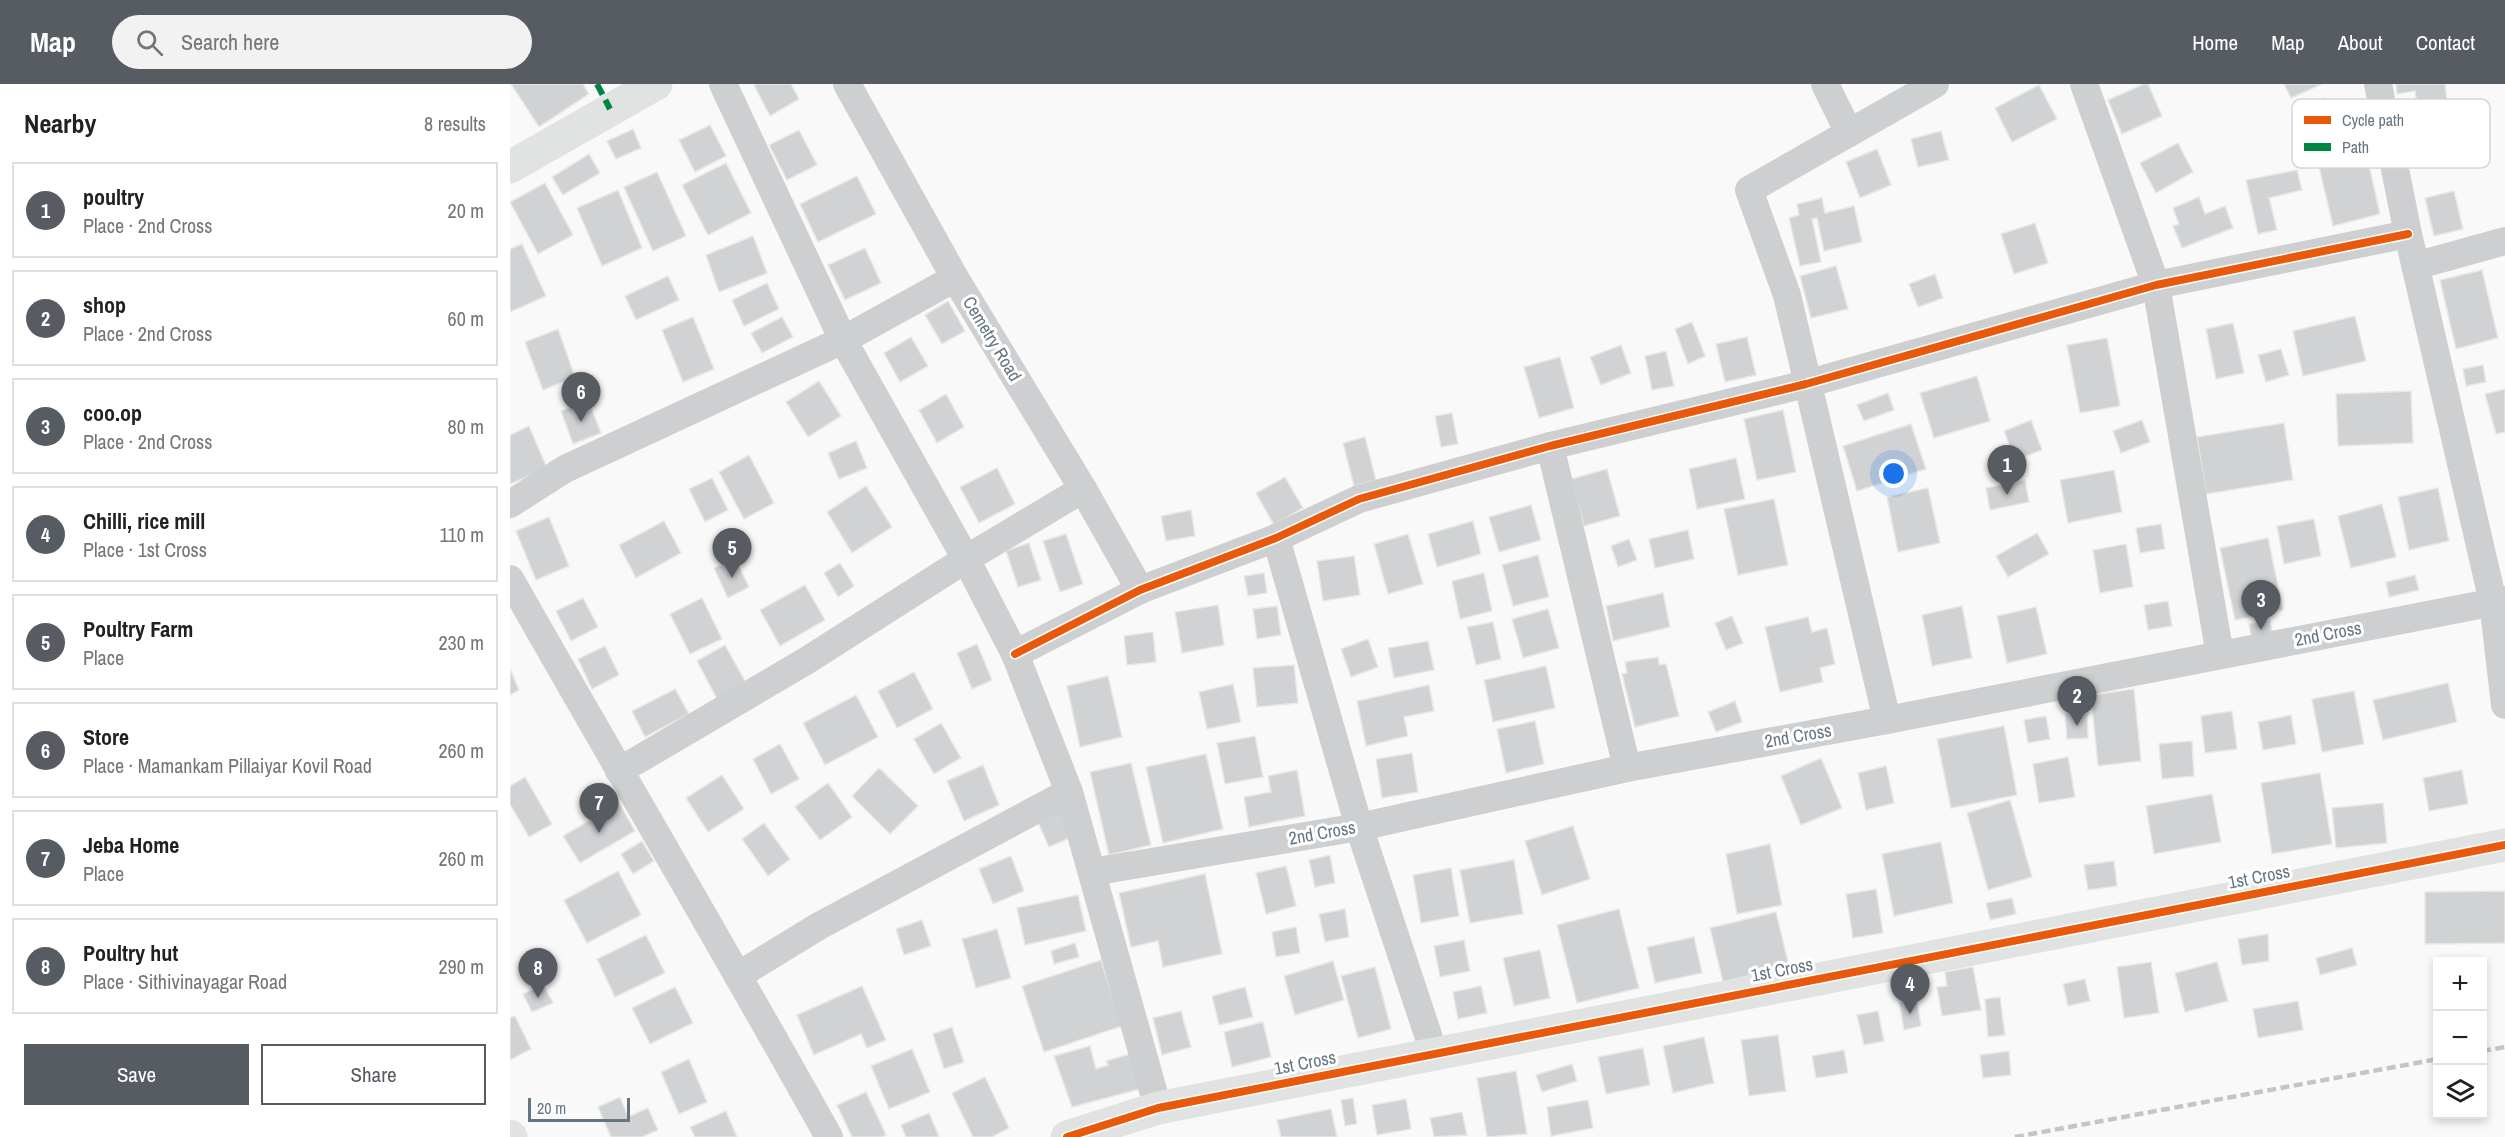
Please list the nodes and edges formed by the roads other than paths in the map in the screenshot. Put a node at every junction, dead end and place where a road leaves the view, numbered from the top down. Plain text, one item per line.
1 (656, 84) edge
2 (723, 84) edge
3 (847, 84) edge
4 (1825, 84) edge
5 (1935, 84) edge
6 (2084, 84) edge
7 (2378, 84) edge
8 (2381, 99) edge
9 (1849, 133) junction
10 (510, 167) edge
11 (2395, 168) edge
12 (2408, 234) junction
13 (2505, 241) edge
14 (2415, 266) junction
15 (955, 278) junction
16 (2156, 285) junction
17 (843, 340) junction
18 (1806, 384) junction
19 (1550, 446) junction
20 (1083, 489) junction
21 (510, 504) edge
22 (1276, 538) junction
23 (966, 559) junction
24 (510, 579) edge
25 (1140, 590) junction
26 (2499, 601) edge
27 (1015, 654) junction
28 (2220, 655) junction
29 (2505, 705) edge
30 (1887, 720) junction
31 (1627, 768) junction
32 (618, 771) junction
33 (1069, 792) junction
34 (1359, 827) junction
35 (2505, 845) edge
36 (1092, 872) junction
37 (739, 975) junction
38 (1434, 1053) junction
39 (1158, 1108) junction
40 (829, 1137) edge
41 (1067, 1137) edge

1 - 10 street
2 - 17 street
3 - 15 street, Cemetry Road
4 - 9 street
5 - 9 street
6 - 16 street
7 - 8 street
9 - 18 street
11 - 12 street
12 - 14 street
12 - 16 street
13 - 14 street
14 - 26 street
15 - 17 street
15 - 20 street, Cemetry Road
16 - 18 street
16 - 28 street
17 - 21 street
17 - 23 street
18 - 19 street
18 - 30 street
19 - 22 street
19 - 31 street
20 - 23 street
20 - 25 street, Cemetry Road
22 - 25 street
22 - 34 street
23 - 27 street
23 - 32 street
24 - 32 street
25 - 27 street
26 - 28 street, 2nd Cross
26 - 29 street
27 - 33 street
28 - 30 street, 2nd Cross
30 - 31 street, 2nd Cross
31 - 34 street, 2nd Cross
32 - 37 street
33 - 36 street
33 - 37 street
34 - 36 street, 2nd Cross
34 - 38 street
35 - 38 street, 1st Cross
36 - 39 street
37 - 40 street
38 - 39 street, 1st Cross
39 - 41 street, 1st Cross

